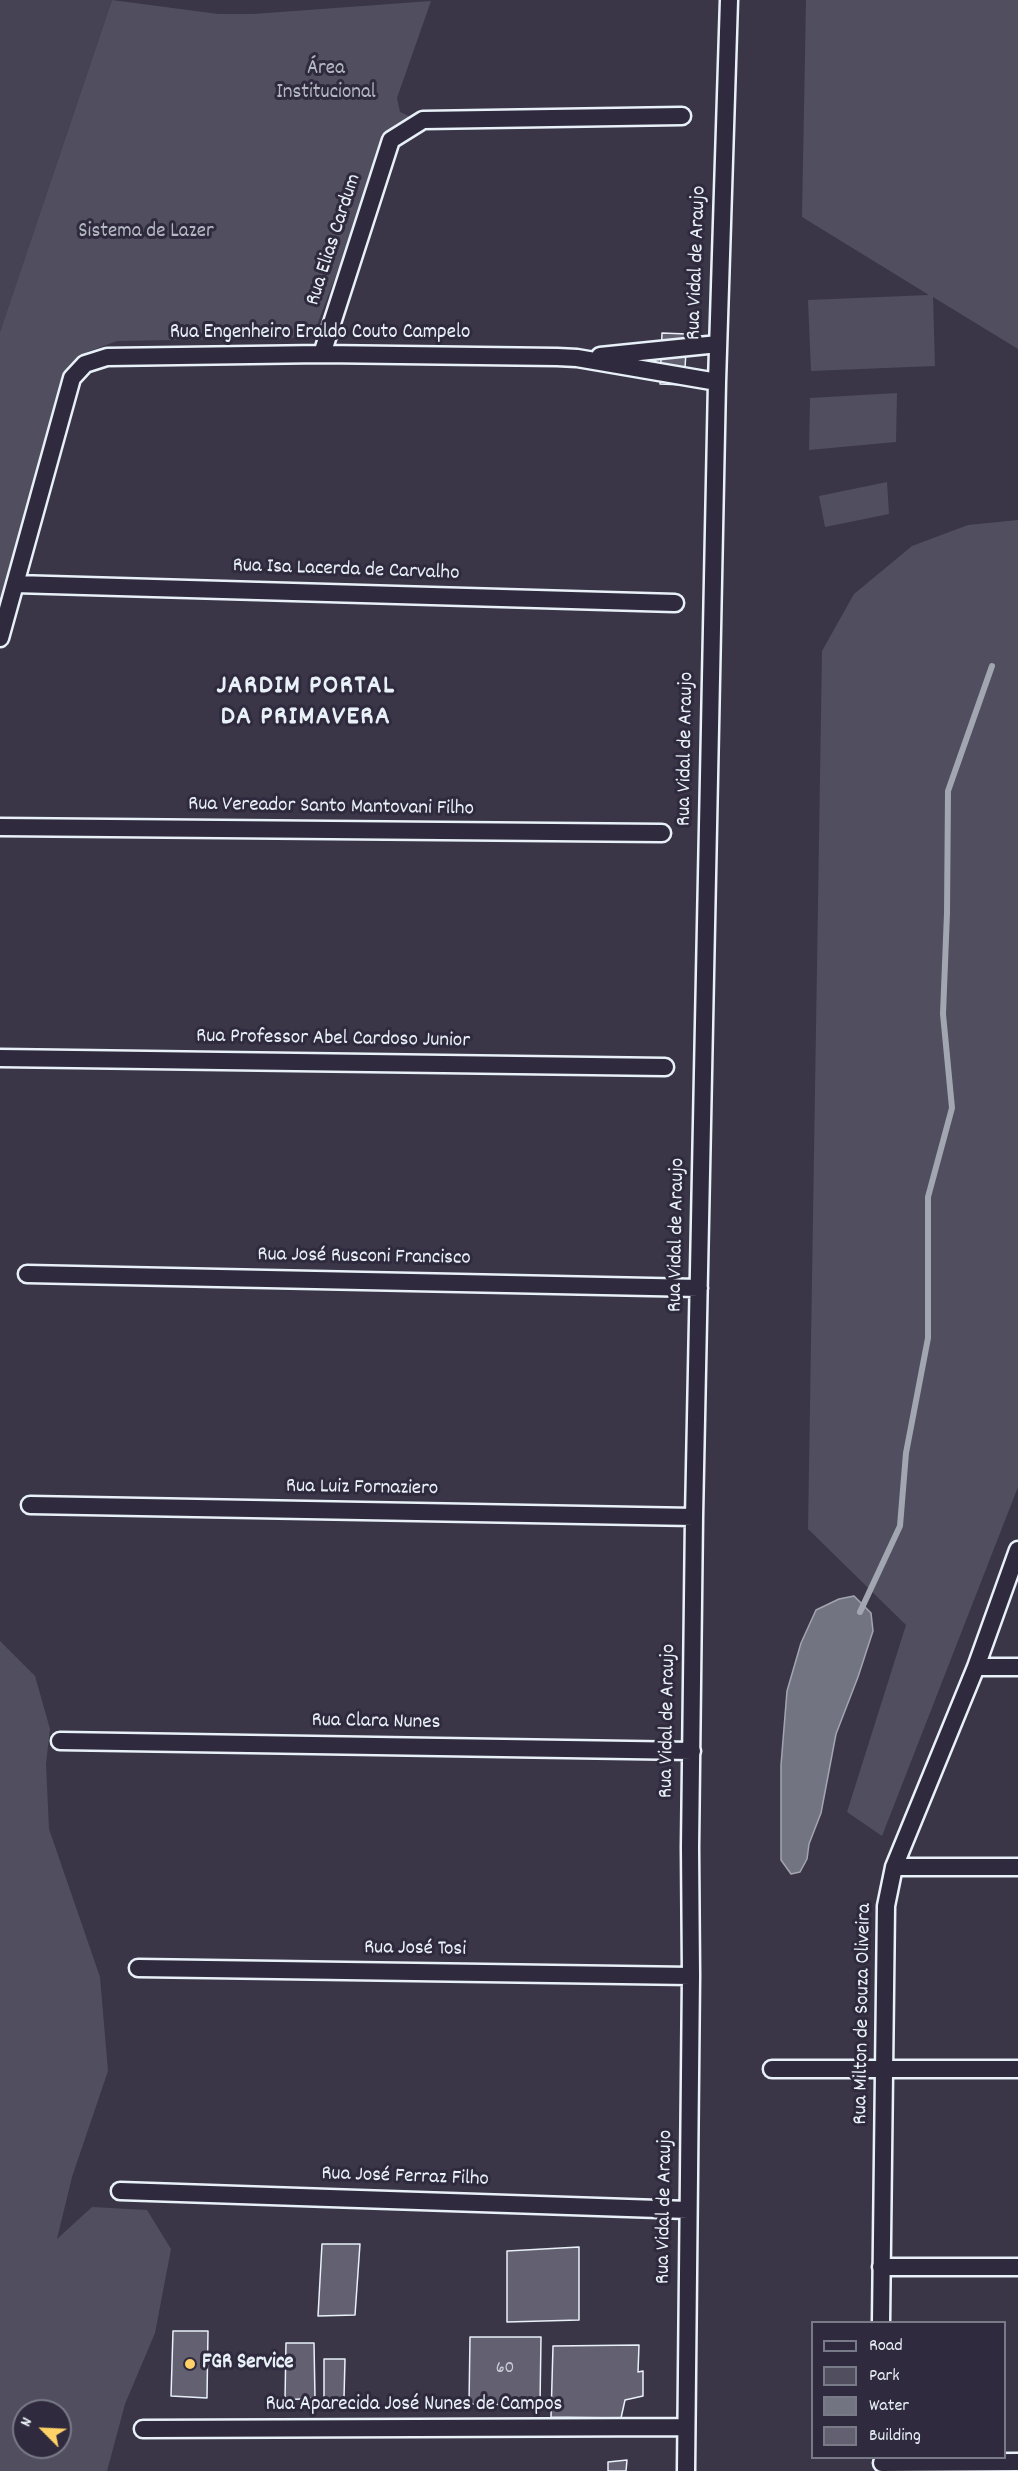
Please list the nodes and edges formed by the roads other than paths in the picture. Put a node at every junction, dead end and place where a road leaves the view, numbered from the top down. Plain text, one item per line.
1 (729, 0) edge
2 (682, 116) dead end
3 (718, 344) junction
4 (322, 354) junction
5 (577, 358) junction
6 (717, 382) junction
7 (15, 584) junction
8 (675, 603) dead end
9 (0, 638) edge
10 (0, 827) edge
11 (662, 833) dead end
12 (0, 1058) edge
13 (664, 1067) dead end
14 (27, 1274) dead end
15 (699, 1287) junction
16 (30, 1505) dead end
17 (694, 1517) junction
18 (1018, 1550) edge
19 (976, 1667) junction
20 (1018, 1667) edge
21 (60, 1740) dead end
22 (692, 1751) junction
23 (894, 1867) junction
24 (1018, 1867) edge
25 (138, 1968) dead end
26 (691, 1976) junction
27 (772, 2069) dead end
28 (1018, 2069) edge
29 (885, 2070) junction
30 (120, 2191) dead end
31 (688, 2210) junction
32 (881, 2267) junction
33 (1018, 2267) edge
34 (881, 2321) edge
35 (686, 2427) junction
36 (143, 2429) dead end
37 (1018, 2462) edge
38 (882, 2464) edge
39 (686, 2471) edge

1 - 3 street, Rua Vidal de Araujo
2 - 4 street, Rua Elias Cardum
3 - 5 street, Rua Engenheiro Eraldo Couto Campelo
3 - 6 street, Rua Vidal de Araujo
4 - 5 street, Rua Engenheiro Eraldo Couto Campelo
4 - 7 street, Rua Engenheiro Eraldo Couto Campelo
5 - 6 street, Rua Engenheiro Eraldo Couto Campelo
6 - 15 street, Rua Vidal de Araujo
7 - 8 street, Rua Isa Lacerda de Carvalho
7 - 9 street
10 - 11 street, Rua Vereador Santo Mantovani Filho
12 - 13 street, Rua Professor Abel Cardoso Junior
14 - 15 street, Rua José Rusconi Francisco
15 - 17 street, Rua Vidal de Araujo
16 - 17 street, Rua Luiz Fornaziero
17 - 22 street, Rua Vidal de Araujo
18 - 19 street, Rua Milton de Souza Oliveira
19 - 20 street
19 - 23 street, Rua Milton de Souza Oliveira
21 - 22 street, Rua Clara Nunes
22 - 26 street, Rua Vidal de Araujo
23 - 24 street
23 - 29 street, Rua Milton de Souza Oliveira
25 - 26 street, Rua José Tosi
26 - 31 street, Rua Vidal de Araujo
27 - 29 street
28 - 29 street
29 - 32 street, Rua Milton de Souza Oliveira
30 - 31 street, Rua José Ferraz Filho
31 - 35 street, Rua Vidal de Araujo
32 - 33 street
32 - 34 street, Rua Milton de Souza Oliveira
35 - 36 street, Rua Aparecida José Nunes de Campos
35 - 39 street, Rua Vidal de Araujo
37 - 38 street

